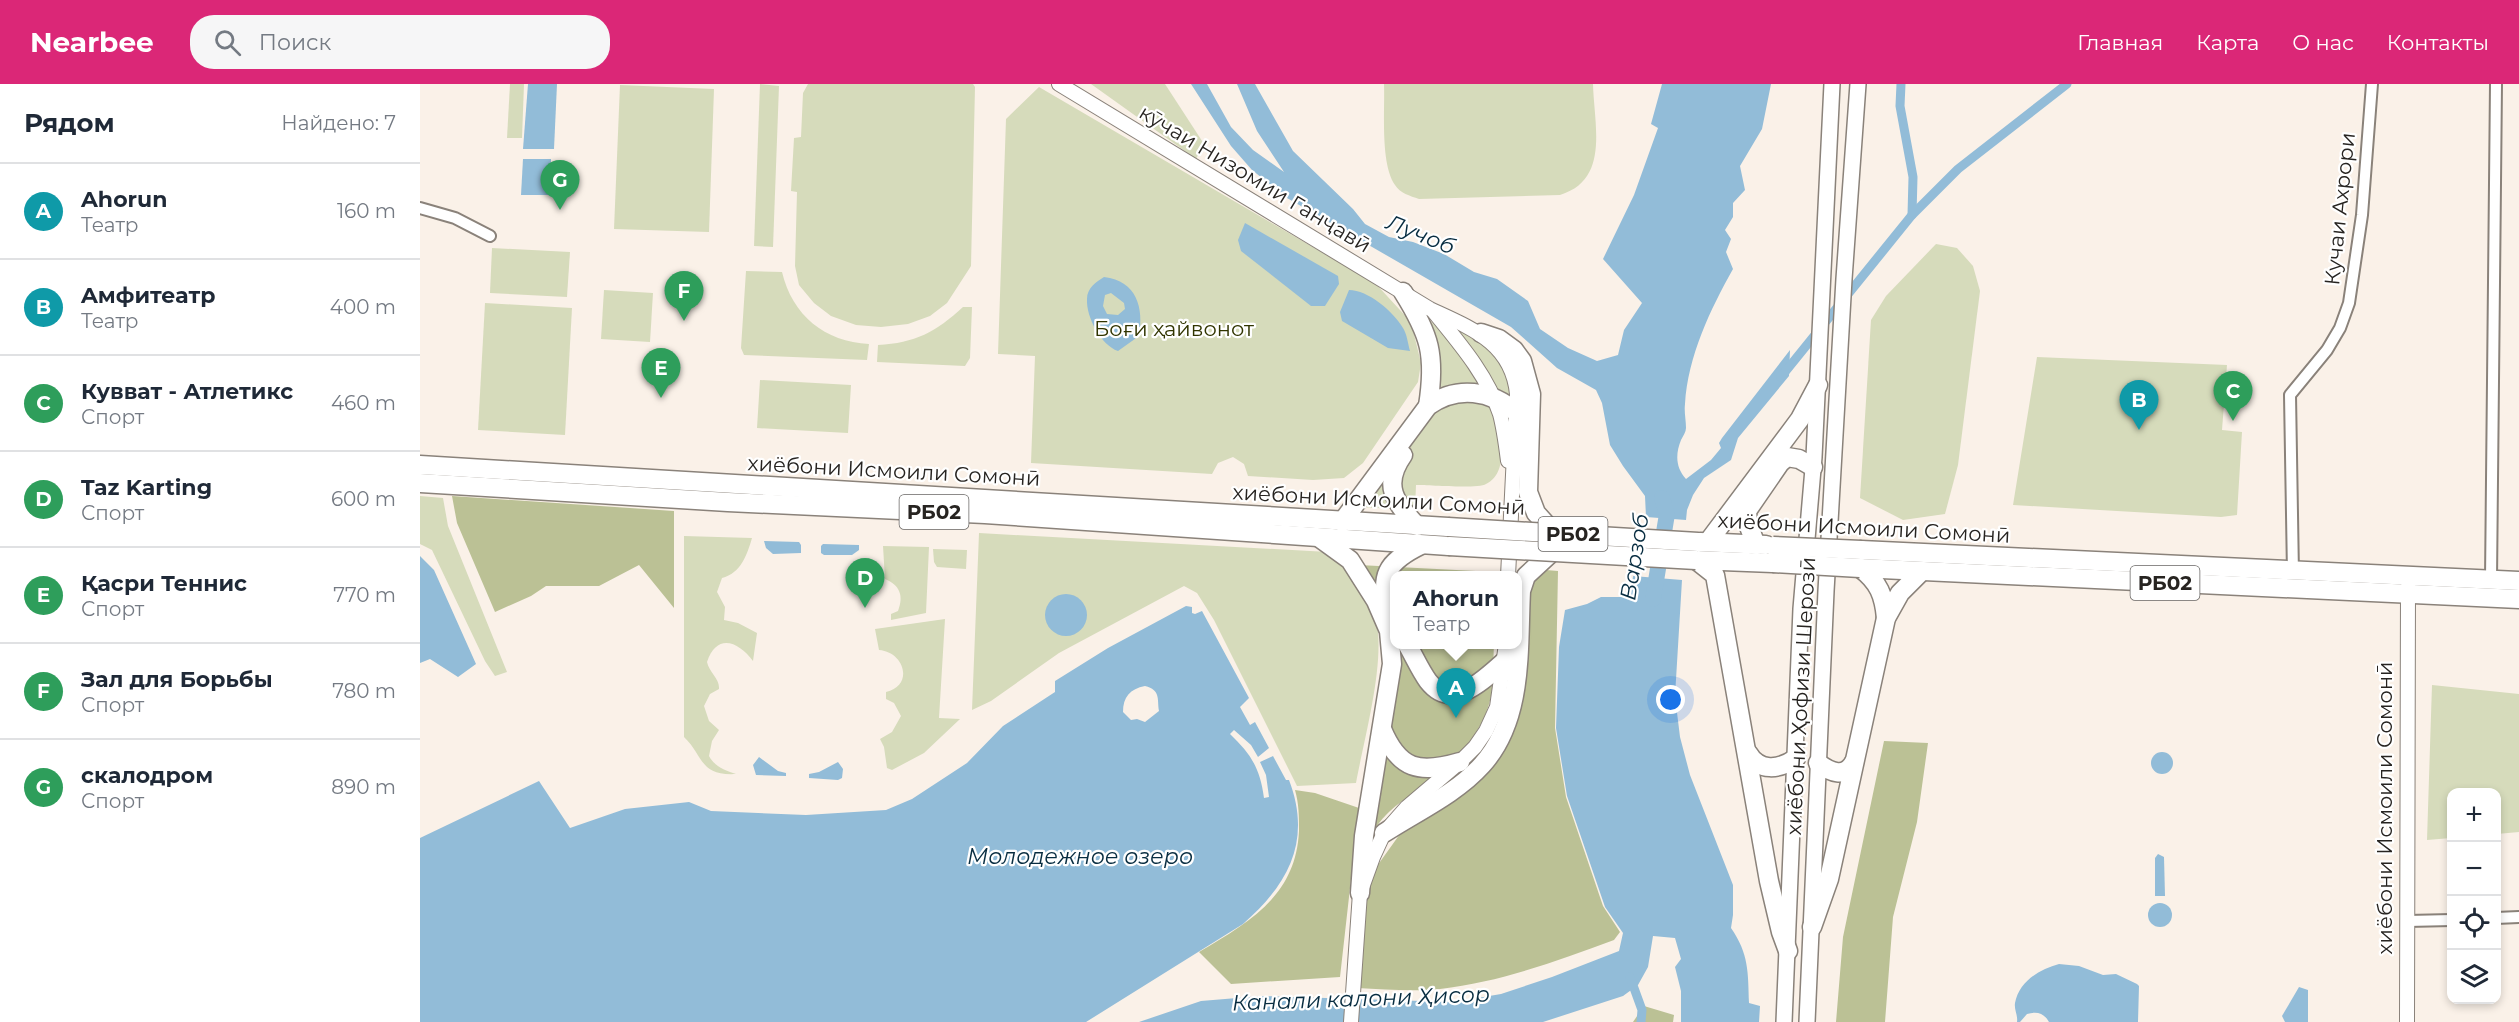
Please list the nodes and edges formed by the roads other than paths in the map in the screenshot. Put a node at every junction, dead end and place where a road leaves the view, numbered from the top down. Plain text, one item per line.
1 (1059, 84) edge
2 (1832, 84) edge
3 (1858, 84) edge
4 (2372, 84) edge
5 (2496, 84) edge
6 (1831, 101) junction
7 (1857, 102) junction
8 (1827, 160) junction
9 (1854, 160) junction
10 (420, 208) edge
11 (490, 236) dead end
12 (1403, 292) junction
13 (1430, 309) junction
14 (1481, 333) junction
15 (1818, 385) junction
16 (1493, 397) junction
17 (1428, 406) junction
18 (1509, 414) junction
19 (420, 465) edge
20 (1813, 467) junction
21 (420, 483) edge
22 (1342, 522) junction
23 (1418, 526) junction
24 (1554, 533) junction
25 (1320, 538) junction
26 (1423, 545) junction
27 (1700, 548) junction
28 (1767, 551) junction
29 (1552, 552) junction
30 (1860, 559) junction
31 (1733, 562) junction
32 (1922, 570) junction
33 (1508, 571) edge
34 (1715, 575) junction
35 (2293, 580) junction
36 (2492, 580) junction
37 (2519, 581) edge
38 (2408, 586) junction
39 (1522, 588) edge
40 (2519, 599) edge
41 (1390, 610) edge
42 (1886, 618) junction
43 (1390, 642) edge
44 (1391, 649) edge
45 (1409, 649) edge
46 (1517, 649) edge
47 (1506, 652) edge
48 (1382, 729) junction
49 (1748, 753) junction
50 (1796, 758) junction
51 (1460, 762) junction
52 (1854, 762) junction
53 (1818, 763) junction
54 (1384, 833) junction
55 (1360, 893) junction
56 (2519, 917) edge
57 (2501, 918) edge
58 (2447, 920) edge
59 (2408, 921) junction
60 (1812, 927) junction
61 (1788, 951) junction
62 (1785, 999) junction
63 (1808, 1001) junction
64 (1351, 1022) edge
65 (1784, 1022) edge
66 (1807, 1022) edge
67 (2407, 1022) edge

1 - 12 street, кӯчаи Низомии Ганҷавӣ
2 - 6 main road, хиёбони Ҳофизи Шерозӣ
3 - 7 main road, хиёбони Ҳофизи Шерозӣ
4 - 35 street, Кучаи Ахрори
5 - 36 street
6 - 7 main road
6 - 8 main road, хиёбони Ҳофизи Шерозӣ
7 - 9 main road, хиёбони Ҳофизи Шерозӣ
8 - 9 main road
8 - 15 main road, хиёбони Ҳофизи Шерозӣ
9 - 53 main road, хиёбони Ҳофизи Шерозӣ
10 - 11 street
12 - 13 street, кӯчаи Низомии Ганҷавӣ
12 - 17 highway
13 - 14 street
13 - 16 street
14 - 18 street
14 - 24 highway
15 - 20 main road, хиёбони Ҳофизи Шерозӣ
15 - 27 highway
16 - 17 highway
16 - 18 highway
17 - 22 highway
18 - 23 highway
18 - 33 street
19 - 22 highway, хиёбони Исмоили Сомонӣ / РБ02
20 - 28 highway
20 - 50 main road, хиёбони Ҳофизи Шерозӣ
21 - 25 highway, хиёбони Исмоили Сомонӣ / РБ02
22 - 23 highway, хиёбони Исмоили Сомонӣ / РБ02
23 - 24 highway, хиёбони Исмоили Сомонӣ / РБ02, bridge
24 - 27 highway, хиёбони Исмоили Сомонӣ / РБ02, bridge
25 - 26 highway, хиёбони Исмоили Сомонӣ / РБ02
25 - 43 highway
26 - 29 highway, хиёбони Исмоили Сомонӣ / РБ02, bridge
26 - 41 highway
27 - 28 highway, хиёбони Исмоили Сомонӣ / РБ02
27 - 29 highway, хиёбони Исмоили Сомонӣ / РБ02, bridge
27 - 31 highway, хиёбони Исмоили Сомонӣ / РБ02
27 - 34 highway
28 - 30 highway, хиёбони Исмоили Сомонӣ / РБ02, bridge
28 - 31 highway, хиёбони Исмоили Сомонӣ / РБ02
29 - 39 highway
30 - 32 highway, хиёбони Исмоили Сомонӣ / РБ02
30 - 35 highway, хиёбони Исмоили Сомонӣ / РБ02
30 - 42 highway
31 - 34 highway
32 - 35 highway, хиёбони Исмоили Сомонӣ / РБ02
32 - 42 highway
34 - 49 highway
35 - 38 highway, хиёбони Исмоили Сомонӣ / РБ02
36 - 37 highway, хиёбони Исмоили Сомонӣ / РБ02
36 - 38 highway, хиёбони Исмоили Сомонӣ / РБ02
38 - 40 highway, хиёбони Исмоили Сомонӣ / РБ02
38 - 59 street, хиёбони Исмоили Сомонӣ
42 - 52 highway
44 - 48 highway
45 - 47 highway
46 - 54 highway
47 - 51 street
48 - 51 highway
48 - 55 highway
49 - 50 highway
49 - 61 highway
50 - 61 main road, хиёбони Ҳофизи Шерозӣ
51 - 54 street
52 - 53 highway
52 - 60 highway
53 - 60 main road, хиёбони Ҳофизи Шерозӣ
54 - 55 street
55 - 64 street
56 - 57 street
58 - 59 street
59 - 67 street, хиёбони Исмоили Сомонӣ
60 - 63 main road, хиёбони Ҳофизи Шерозӣ
61 - 62 main road, хиёбони Ҳофизи Шерозӣ
62 - 63 main road
62 - 65 main road, хиёбони Ҳофизи Шерозӣ
63 - 66 main road, хиёбони Ҳофизи Шерозӣ

